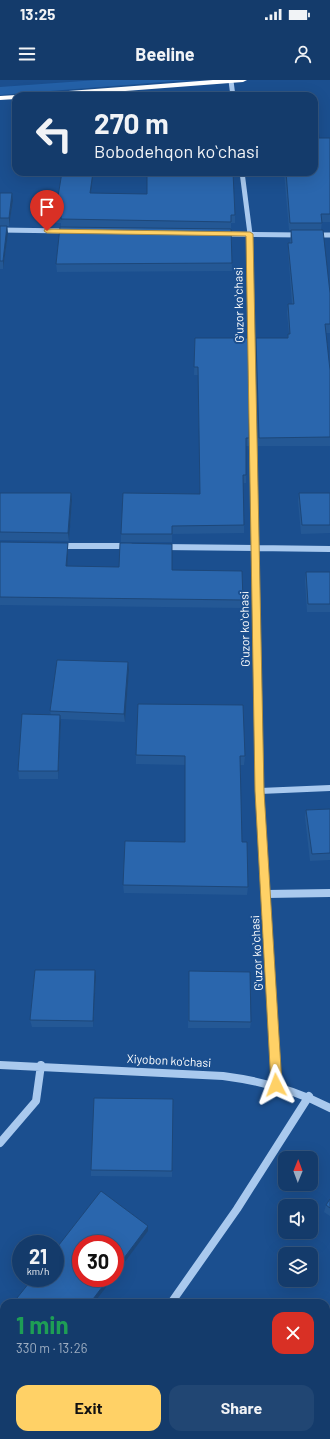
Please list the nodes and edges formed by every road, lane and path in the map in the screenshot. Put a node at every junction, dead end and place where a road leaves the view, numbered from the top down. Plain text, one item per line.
1 (243, 80) edge
2 (231, 81) edge
3 (83, 92) edge
4 (232, 92) edge
5 (12, 97) edge
6 (0, 98) edge
7 (243, 176) edge
8 (0, 230) edge
9 (78, 231) edge
10 (218, 234) edge
11 (250, 234) junction
12 (330, 235) edge
13 (48, 546) edge
14 (136, 546) edge
15 (152, 547) edge
16 (255, 548) junction
17 (330, 549) edge
18 (330, 788) edge
19 (260, 791) junction
20 (330, 893) edge
21 (266, 894) junction
22 (0, 1065) edge
23 (41, 1066) junction
24 (276, 1085) junction
25 (309, 1096) junction
26 (330, 1108) edge
27 (0, 1143) edge
28 (174, 1299) edge

1 - 2 highway
2 - 3 highway
2 - 4 street
5 - 6 highway
7 - 11 street, Gʻuzor koʻchasi
8 - 9 street
10 - 11 street
11 - 12 street
11 - 16 street, Gʻuzor koʻchasi
13 - 14 street
15 - 16 street
16 - 17 street
16 - 19 street, Gʻuzor koʻchasi
18 - 19 street
19 - 21 street, Gʻuzor koʻchasi
20 - 21 street
21 - 24 street, Gʻuzor koʻchasi
22 - 23 street, Xiyobon ko'chasi
23 - 24 street, Xiyobon ko'chasi
23 - 27 street
24 - 25 street, Xiyobon ko'chasi
25 - 26 street, Xiyobon ko'chasi
25 - 28 street

